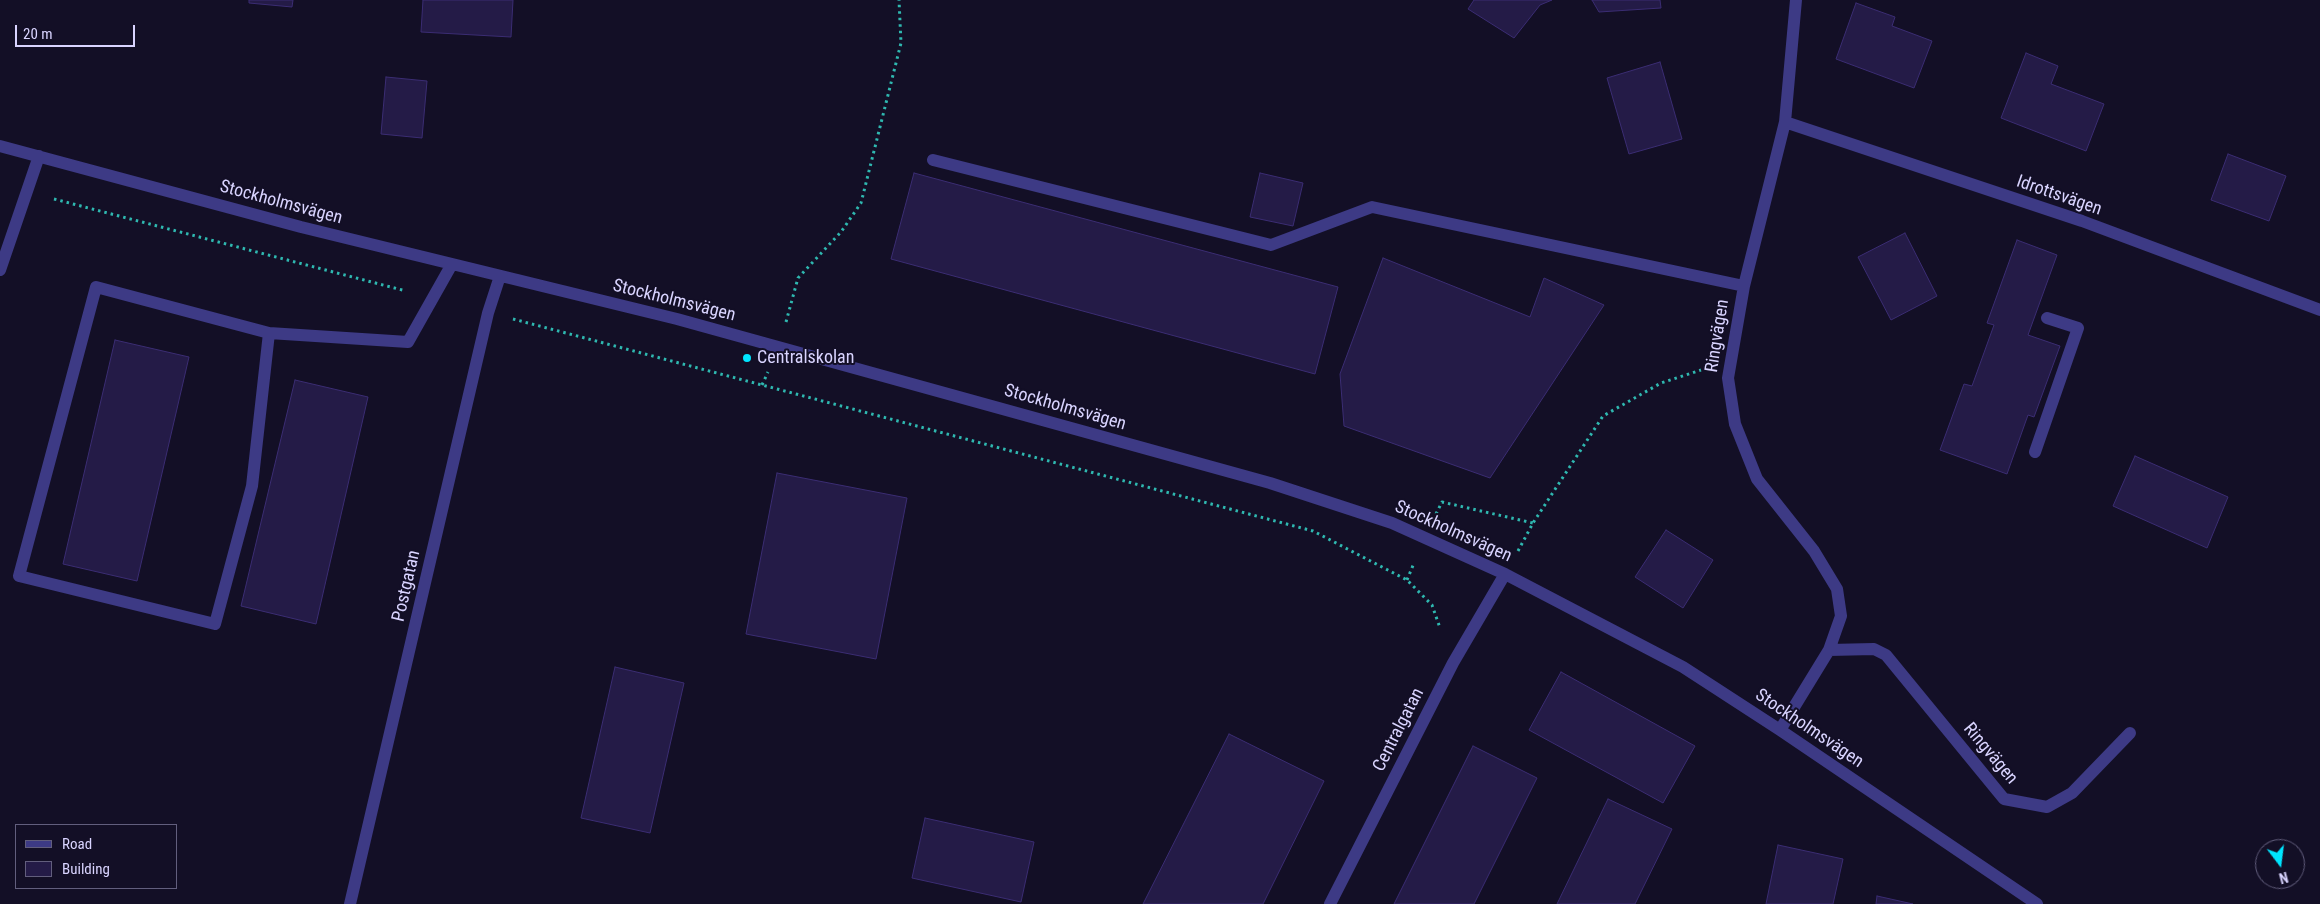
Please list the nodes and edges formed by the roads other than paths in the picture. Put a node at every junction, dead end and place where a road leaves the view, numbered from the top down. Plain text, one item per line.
1 (1796, 0) edge
2 (1785, 122) junction
3 (0, 146) edge
4 (39, 156) junction
5 (933, 160) dead end
6 (452, 264) junction
7 (0, 270) edge
8 (500, 276) junction
9 (1744, 286) junction
10 (2320, 310) edge
11 (2047, 318) dead end
12 (269, 334) junction
13 (2034, 452) dead end
14 (1505, 574) junction
15 (1829, 650) junction
16 (1780, 730) junction
17 (2130, 733) dead end
18 (350, 904) edge
19 (1330, 904) edge
20 (2037, 904) edge

1 - 2 street, Ringvägen
2 - 9 street, Ringvägen
2 - 10 street, Idrottsvägen
3 - 4 street, Stockholmsvägen
4 - 6 street, Stockholmsvägen
4 - 7 street
5 - 9 street
6 - 8 street, Stockholmsvägen
6 - 12 street
8 - 14 street, Stockholmsvägen
8 - 18 street, Postgatan
9 - 15 street, Ringvägen
11 - 13 street
12 - 12 street
14 - 16 street, Stockholmsvägen
14 - 19 street, Centralgatan
15 - 16 street, Ringvägen
15 - 17 street, Ringvägen
16 - 20 street, Stockholmsvägen

